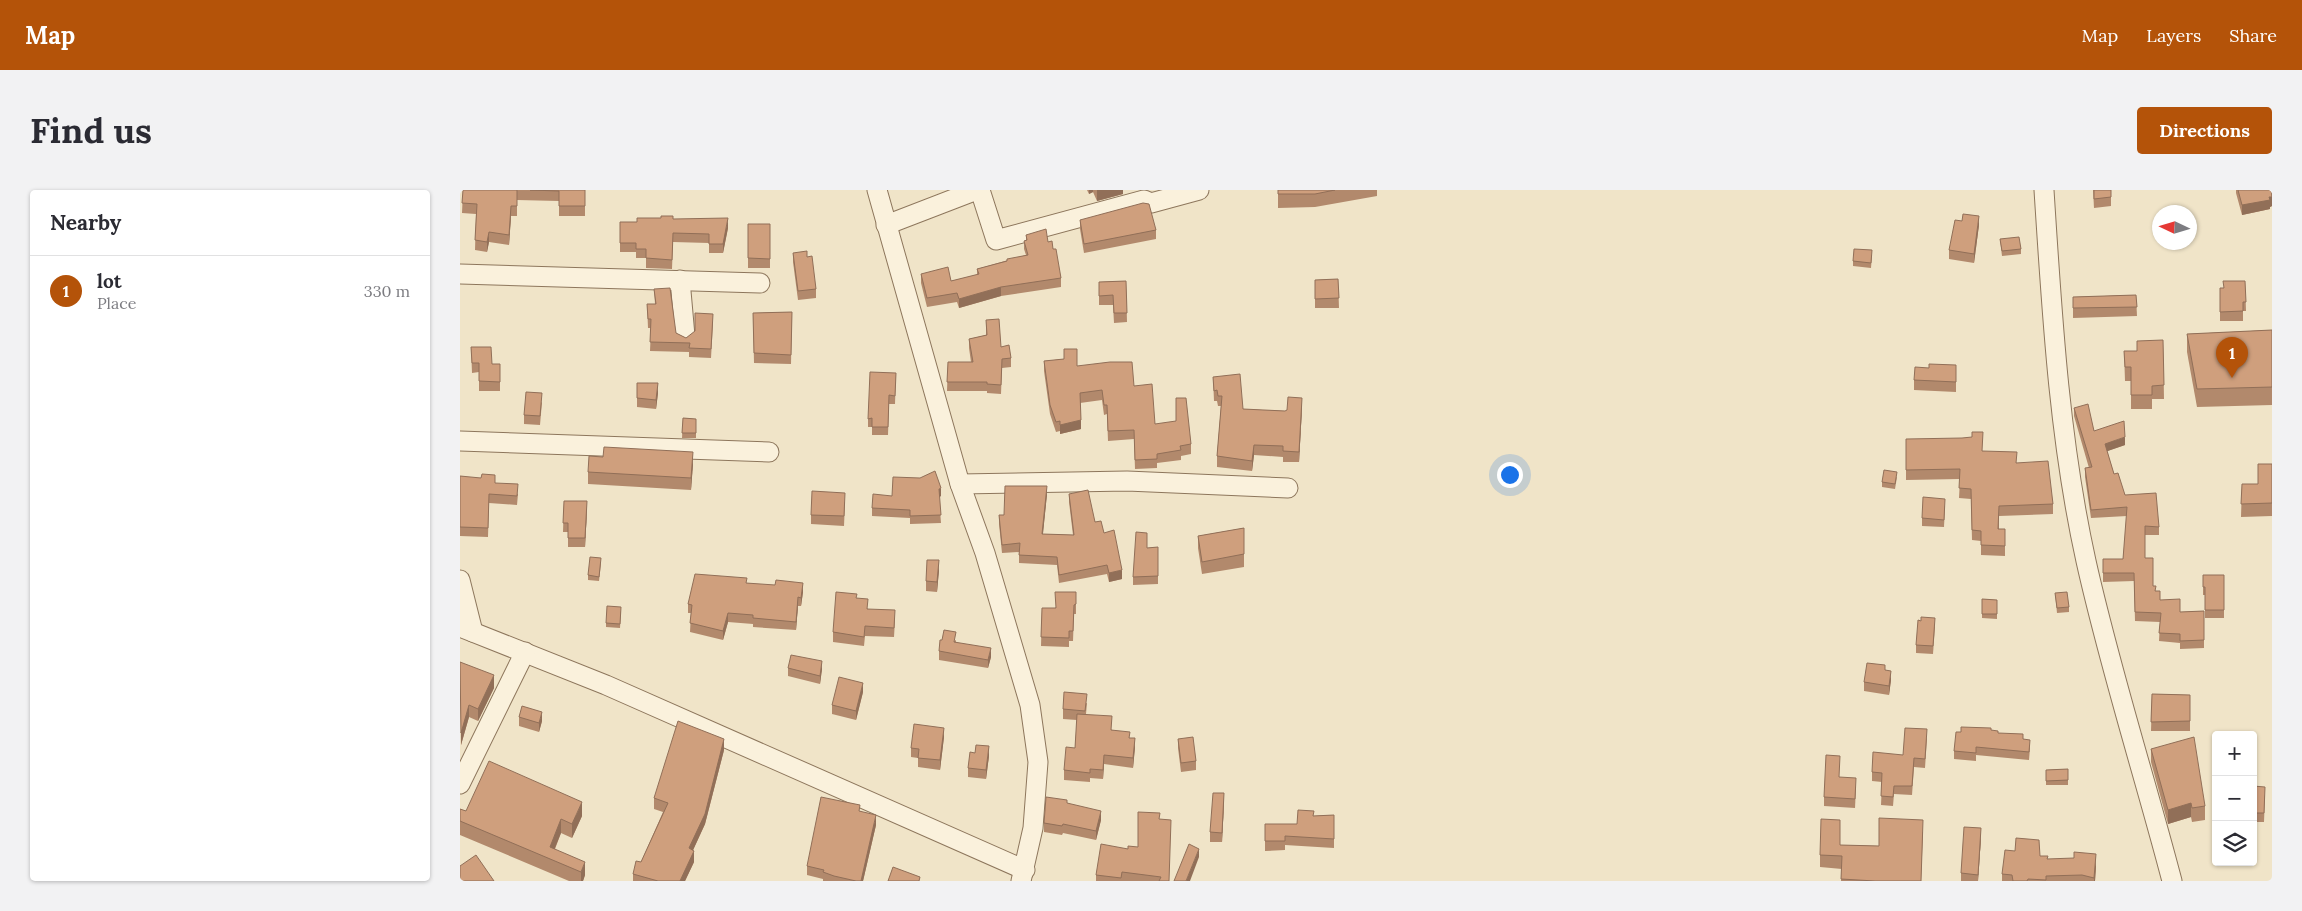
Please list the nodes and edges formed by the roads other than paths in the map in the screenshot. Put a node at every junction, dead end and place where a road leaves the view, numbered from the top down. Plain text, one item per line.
1 (877, 190) edge
2 (979, 190) edge
3 (1199, 190) edge
4 (2044, 190) edge
5 (886, 225) junction
6 (460, 274) edge
7 (680, 280) junction
8 (760, 283) dead end
9 (685, 336) edge
10 (460, 441) edge
11 (769, 452) dead end
12 (960, 484) junction
13 (1288, 488) dead end
14 (460, 580) edge
15 (467, 630) edge
16 (525, 652) junction
17 (460, 784) edge
18 (1023, 876) edge
19 (2172, 881) edge

1 - 5 street
2 - 3 street
2 - 5 street
4 - 19 street
5 - 12 street
6 - 7 street
7 - 8 street
7 - 9 street
10 - 11 street
12 - 13 street
12 - 18 street
14 - 15 street
15 - 16 street
16 - 17 street
16 - 18 street

